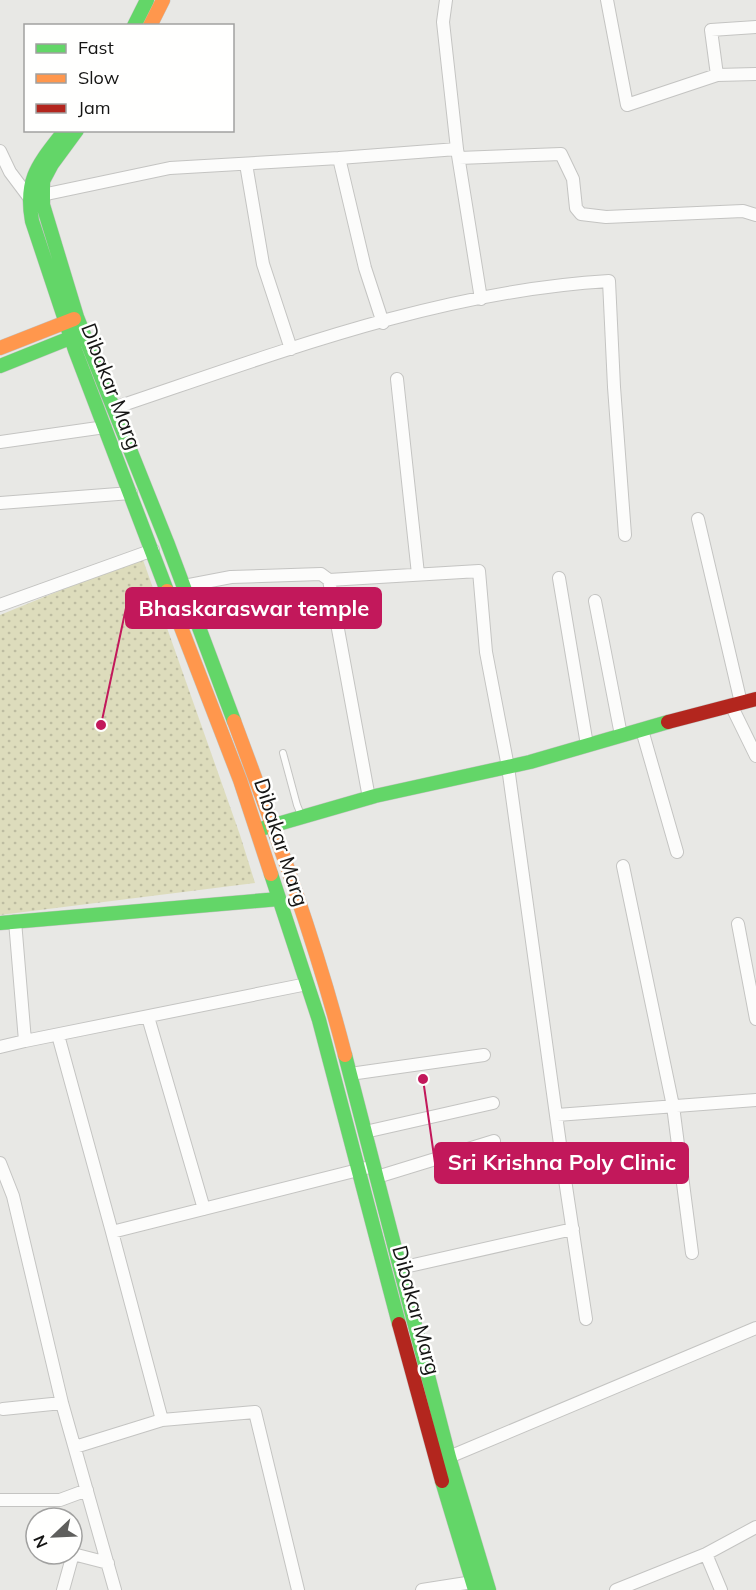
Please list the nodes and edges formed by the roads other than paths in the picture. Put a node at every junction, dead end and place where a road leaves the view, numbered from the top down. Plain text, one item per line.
1 (147, 0) edge
2 (163, 0) edge
3 (446, 0) edge
4 (607, 0) edge
5 (135, 24) edge
6 (151, 24) edge
7 (756, 27) edge
8 (756, 74) edge
9 (717, 75) junction
10 (64, 132) edge
11 (76, 132) edge
12 (0, 151) edge
13 (458, 154) junction
14 (339, 158) junction
15 (246, 164) junction
16 (42, 195) junction
17 (27, 196) junction
18 (756, 215) edge
19 (481, 299) junction
20 (71, 320) junction
21 (383, 322) junction
22 (77, 335) junction
23 (0, 348) edge
24 (291, 349) junction
25 (0, 366) edge
26 (397, 380) dead end
27 (114, 408) junction
28 (105, 427) junction
29 (0, 442) edge
30 (131, 493) junction
31 (0, 503) edge
32 (698, 519) dead end
33 (625, 535) dead end
34 (153, 550) junction
35 (418, 574) junction
36 (559, 578) dead end
37 (329, 580) junction
38 (184, 586) junction
39 (595, 601) dead end
40 (0, 605) edge
41 (756, 699) edge
42 (736, 704) junction
43 (642, 730) junction
44 (621, 735) junction
45 (587, 746) junction
46 (283, 753) dead end
47 (756, 756) edge
48 (508, 766) junction
49 (369, 798) junction
50 (302, 817) junction
51 (273, 826) junction
52 (256, 830) junction
53 (677, 852) dead end
54 (622, 866) dead end
55 (279, 899) junction
56 (15, 921) junction
57 (0, 923) edge
58 (738, 924) dead end
59 (307, 984) junction
60 (148, 1017) junction
61 (756, 1018) edge
62 (58, 1035) junction
63 (25, 1041) junction
64 (0, 1047) edge
65 (484, 1054) dead end
66 (350, 1074) junction
67 (756, 1100) edge
68 (493, 1102) dead end
69 (673, 1106) junction
70 (557, 1115) junction
71 (365, 1132) junction
72 (494, 1141) dead end
73 (0, 1163) edge
74 (359, 1171) junction
75 (375, 1171) junction
76 (13, 1196) junction
77 (0, 1198) edge
78 (204, 1209) junction
79 (573, 1229) junction
80 (112, 1232) junction
81 (692, 1253) dead end
82 (400, 1269) junction
83 (586, 1319) dead end
84 (756, 1328) edge
85 (62, 1403) junction
86 (3, 1409) dead end
87 (162, 1420) junction
88 (75, 1447) junction
89 (448, 1457) junction
90 (87, 1490) junction
91 (0, 1500) edge
92 (756, 1527) edge
93 (706, 1554) junction
94 (108, 1563) junction
95 (474, 1586) edge
96 (63, 1590) edge
97 (116, 1590) edge
98 (298, 1590) edge
99 (422, 1590) edge
100 (489, 1590) edge
101 (616, 1590) edge
102 (721, 1590) edge

1 - 5 main road
2 - 6 main road
3 - 13 street
4 - 9 street
7 - 9 street
8 - 9 street
10 - 17 main road
11 - 16 main road, Dibakar Marg
12 - 17 street
13 - 14 street
13 - 18 street
13 - 19 street
14 - 15 street
14 - 21 street
15 - 16 street
15 - 24 street
16 - 20 main road, Dibakar Marg
17 - 20 main road, Dibakar Marg
19 - 21 street
19 - 33 street
20 - 22 main road, Dibakar Marg
20 - 23 main road
21 - 24 street
22 - 25 main road
22 - 27 main road, Dibakar Marg
22 - 28 main road, Dibakar Marg
24 - 27 street
26 - 35 street
27 - 38 main road, Dibakar Marg
28 - 29 street
28 - 30 main road, Dibakar Marg
30 - 31 street
30 - 34 main road, Dibakar Marg
32 - 42 street
34 - 40 street
34 - 52 main road, Dibakar Marg
35 - 37 street
35 - 48 street
36 - 45 street
37 - 38 street
37 - 49 street
38 - 51 main road, Dibakar Marg
39 - 44 street
41 - 42 main road
42 - 43 main road
42 - 47 street
43 - 44 main road
43 - 53 street
44 - 45 main road
45 - 48 main road
46 - 50 lane
48 - 49 main road
48 - 70 street
49 - 50 main road
50 - 51 main road
51 - 52 main road
51 - 66 main road, Dibakar Marg
52 - 55 main road, Dibakar Marg
54 - 69 street
55 - 56 main road
55 - 59 main road, Dibakar Marg
56 - 57 main road
56 - 63 street
58 - 61 street
59 - 60 street
59 - 74 main road, Dibakar Marg
60 - 62 street
60 - 78 street
62 - 63 street
62 - 80 street
63 - 64 street
65 - 66 street
66 - 71 main road, Dibakar Marg
67 - 69 street
68 - 71 street
69 - 70 street
69 - 81 street
70 - 79 street
71 - 75 main road, Dibakar Marg
72 - 75 street
73 - 76 street
74 - 75 street
74 - 78 street
74 - 95 main road, Dibakar Marg
75 - 82 main road, Dibakar Marg
76 - 77 street
76 - 85 street
78 - 80 street
79 - 82 street
79 - 83 street
80 - 87 street
82 - 89 main road, Dibakar Marg
84 - 89 street
85 - 86 street
85 - 88 street
87 - 88 street
87 - 98 street
88 - 90 street
89 - 100 main road, Dibakar Marg
90 - 91 street
90 - 94 street
92 - 93 street
93 - 101 street
93 - 102 street
94 - 96 street
94 - 97 street
95 - 99 street

